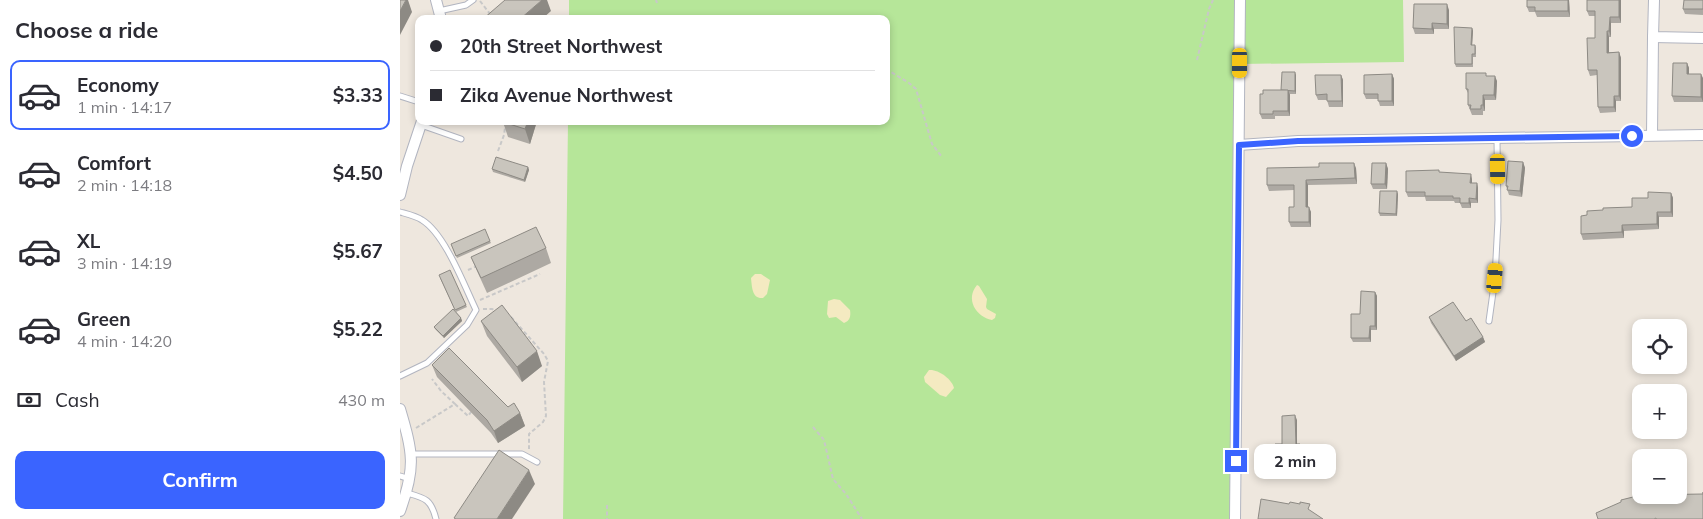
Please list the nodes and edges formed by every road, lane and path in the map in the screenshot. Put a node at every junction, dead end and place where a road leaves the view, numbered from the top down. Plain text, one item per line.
1 (436, 0) edge
2 (474, 0) edge
3 (479, 0) edge
4 (1213, 0) edge
5 (1240, 0) edge
6 (1654, 0) edge
7 (440, 15) edge
8 (491, 15) edge
9 (1653, 37) junction
10 (1703, 38) edge
11 (1196, 60) dead end
12 (890, 71) edge
13 (400, 96) edge
14 (415, 101) edge
15 (420, 125) edge
16 (426, 125) edge
17 (505, 125) edge
18 (771, 125) edge
19 (771, 128) dead end
20 (1652, 135) junction
21 (1703, 135) edge
22 (461, 139) dead end
23 (1497, 139) junction
24 (1239, 145) junction
25 (498, 152) dead end
26 (942, 157) dead end
27 (400, 195) edge
28 (400, 212) edge
29 (480, 265) edge
30 (459, 274) junction
31 (540, 274) dead end
32 (473, 303) junction
33 (476, 310) junction
34 (499, 312) edge
35 (506, 315) edge
36 (1489, 320) dead end
37 (400, 376) edge
38 (432, 379) edge
39 (455, 404) junction
40 (400, 409) edge
41 (471, 412) edge
42 (812, 427) dead end
43 (407, 433) junction
44 (411, 454) junction
45 (528, 456) junction
46 (537, 462) dead end
47 (405, 487) edge
48 (607, 505) dead end
49 (400, 511) edge
50 (436, 519) edge
51 (607, 519) edge
52 (862, 519) edge
53 (1235, 519) edge

1 - 7 street
2 - 7 lane
3 - 8 path
4 - 11 path
5 - 24 street
6 - 9 street
9 - 10 street
9 - 20 street
12 - 26 path
13 - 14 lane
15 - 27 street
16 - 22 lane
17 - 25 path
18 - 19 path
20 - 21 street
20 - 23 street
23 - 24 street
23 - 36 lane
24 - 53 street
28 - 30 lane
29 - 30 path
30 - 32 lane
31 - 32 path
32 - 33 lane
33 - 34 path
33 - 37 lane
35 - 45 path
38 - 39 path
39 - 41 path
39 - 43 path
40 - 43 street
42 - 52 path
43 - 44 street
44 - 45 lane
44 - 47 street
45 - 46 lane
47 - 49 street
47 - 50 lane
48 - 51 path

